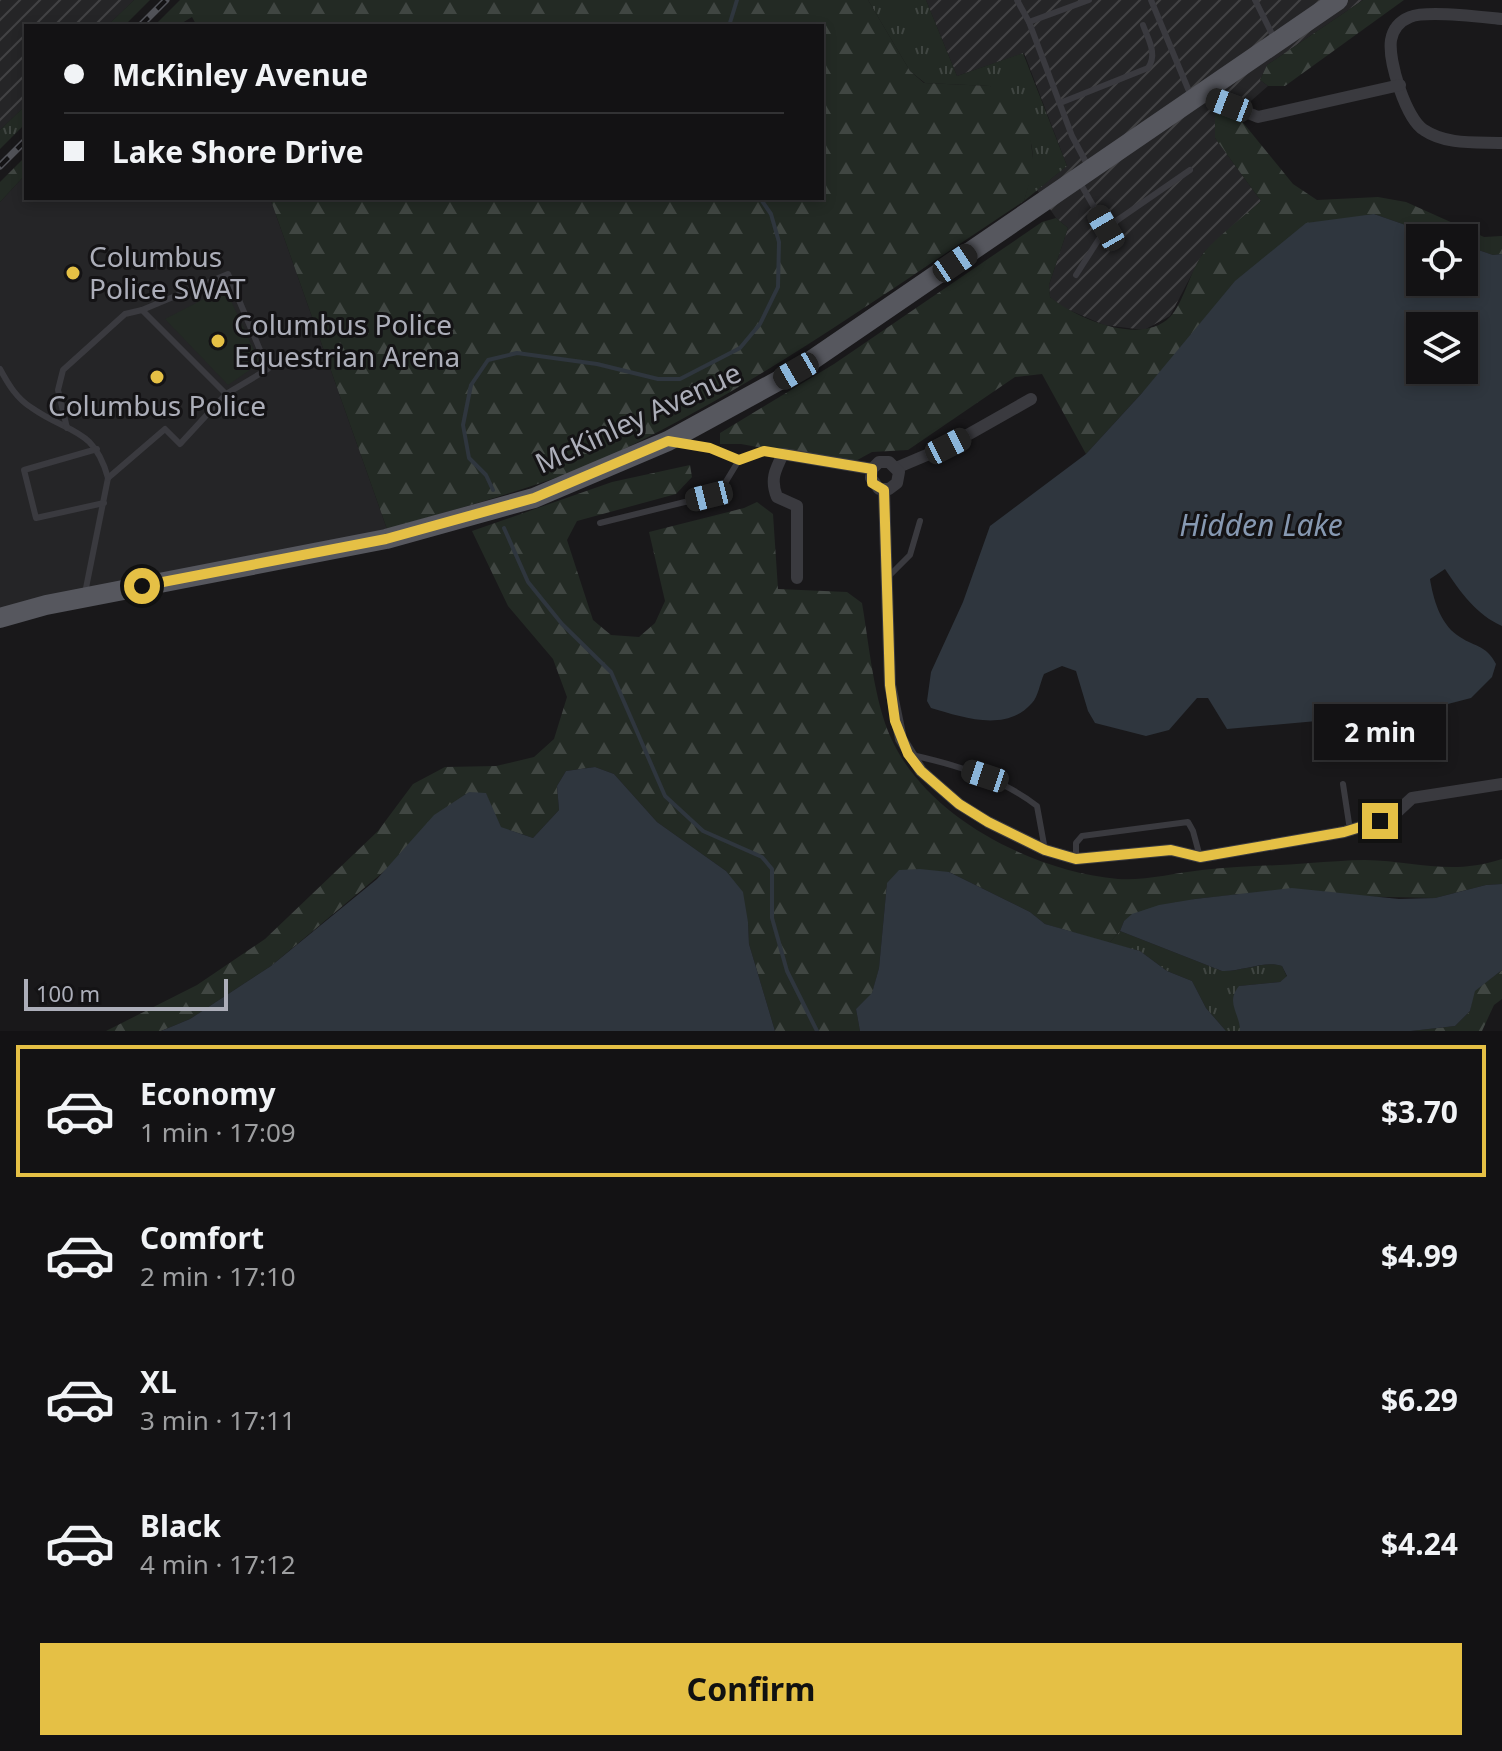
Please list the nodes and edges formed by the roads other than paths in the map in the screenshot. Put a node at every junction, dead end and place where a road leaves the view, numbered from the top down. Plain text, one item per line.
1 (1017, 0) edge
2 (1089, 0) edge
3 (1255, 0) edge
4 (1338, 0) edge
5 (1154, 1) edge
6 (1502, 19) edge
7 (1029, 22) junction
8 (1143, 25) dead end
9 (1277, 42) junction
10 (1400, 85) junction
11 (1197, 97) junction
12 (1060, 103) junction
13 (1502, 143) edge
14 (1190, 170) dead end
15 (1084, 173) junction
16 (1106, 228) junction
17 (1076, 275) dead end
18 (142, 310) junction
19 (0, 369) edge
20 (226, 394) junction
21 (1031, 399) dead end
22 (67, 428) junction
23 (668, 441) junction
24 (97, 449) junction
25 (783, 454) junction
26 (739, 460) junction
27 (896, 468) junction
28 (872, 469) junction
29 (108, 478) junction
30 (884, 490) junction
31 (104, 503) junction
32 (920, 521) dead end
33 (600, 523) dead end
34 (888, 577) junction
35 (797, 578) dead end
36 (85, 597) junction
37 (0, 618) edge
38 (908, 754) junction
39 (1343, 784) dead end
40 (1502, 784) edge
41 (1350, 830) junction
42 (1045, 850) junction
43 (1200, 857) junction
44 (1076, 859) junction

1 - 7 lane
2 - 7 lane
3 - 9 lane
4 - 9 main road, McKinley Avenue
5 - 11 lane
6 - 10 street
7 - 12 lane
8 - 12 lane
9 - 11 main road, McKinley Avenue
10 - 11 street
10 - 13 street
11 - 15 main road, McKinley Avenue
12 - 15 lane
14 - 16 lane
15 - 16 lane
15 - 23 main road, McKinley Avenue
16 - 17 lane
18 - 20 lane
18 - 20 lane
18 - 22 lane
19 - 22 lane
20 - 29 lane
21 - 27 street
22 - 24 lane
23 - 26 lane
23 - 36 main road, McKinley Avenue
24 - 29 lane
24 - 31 lane
25 - 26 lane
25 - 28 street
25 - 35 street
26 - 33 lane
27 - 28 street
27 - 30 street
28 - 30 street
29 - 31 lane
30 - 34 street
31 - 36 lane
32 - 34 lane
34 - 38 street
36 - 37 main road, McKinley Avenue
38 - 42 street
38 - 42 lane
39 - 41 lane
40 - 41 street
41 - 43 street
42 - 44 street
43 - 44 street
43 - 44 lane

